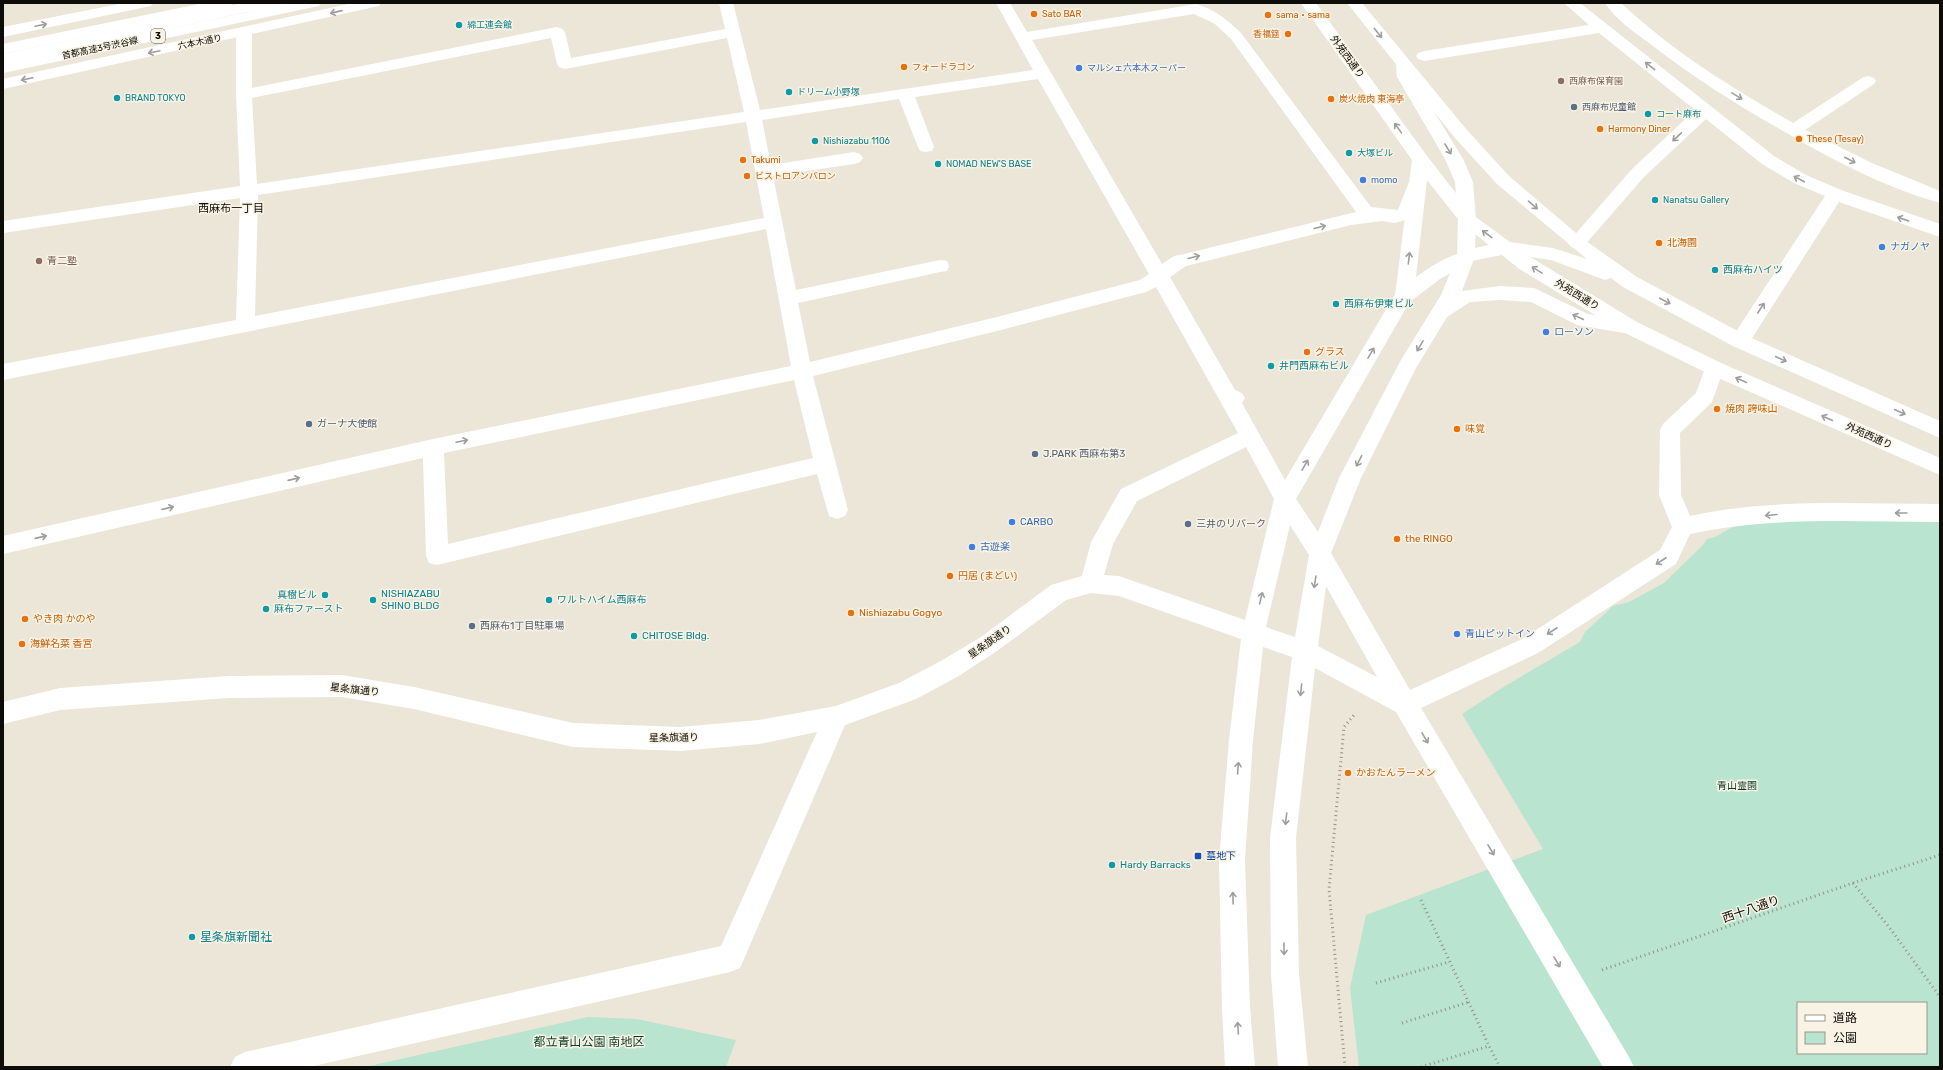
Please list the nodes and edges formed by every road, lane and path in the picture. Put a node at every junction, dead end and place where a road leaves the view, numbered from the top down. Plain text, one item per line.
1 (146, 3) edge
2 (226, 3) edge
3 (279, 3) edge
4 (314, 3) edge
5 (374, 3) edge
6 (726, 3) edge
7 (1003, 3) edge
8 (1308, 3) edge
9 (1354, 3) edge
10 (1571, 3) edge
11 (1612, 3) edge
12 (1194, 6) edge
13 (1601, 28) junction
14 (3, 32) edge
15 (244, 32) junction
16 (733, 32) junction
17 (1023, 37) junction
18 (3, 49) edge
19 (1424, 56) dead end
20 (3, 59) edge
21 (1404, 66) junction
22 (3, 68) edge
23 (1044, 73) junction
24 (1703, 76) junction
25 (1868, 81) dead end
26 (3, 84) edge
27 (1681, 89) junction
28 (905, 93) junction
29 (244, 95) junction
30 (1705, 110) junction
31 (753, 116) junction
32 (1793, 130) junction
33 (926, 147) dead end
34 (854, 158) dead end
35 (1421, 160) junction
36 (764, 172) junction
37 (249, 191) junction
38 (1835, 194) junction
39 (1940, 197) edge
40 (1382, 215) junction
41 (1467, 219) junction
42 (773, 222) junction
43 (3, 227) edge
44 (1940, 231) edge
45 (1577, 243) junction
46 (1506, 248) junction
47 (1466, 256) junction
48 (940, 266) dead end
49 (1160, 274) junction
50 (1630, 282) junction
51 (1404, 296) junction
52 (788, 298) junction
53 (1440, 312) junction
54 (245, 325) junction
55 (1630, 327) junction
56 (1740, 341) junction
57 (1714, 368) junction
58 (802, 371) junction
59 (3, 372) edge
60 (1940, 430) edge
61 (1250, 436) junction
62 (433, 447) junction
63 (825, 464) junction
64 (1940, 467) edge
65 (1285, 499) junction
66 (837, 510) dead end
67 (1940, 513) edge
68 (1683, 527) junction
69 (3, 545) edge
70 (1320, 554) junction
71 (1091, 583) junction
72 (1253, 633) junction
73 (1305, 651) junction
74 (1405, 704) junction
75 (1360, 708) dead end
76 (3, 713) edge
77 (836, 717) junction
78 (1940, 855) edge
79 (1854, 883) junction
80 (1421, 900) dead end
81 (1449, 962) junction
82 (1570, 982) junction
83 (1376, 983) dead end
84 (1940, 997) edge
85 (1469, 1002) junction
86 (1402, 1023) dead end
87 (1489, 1046) junction
88 (246, 1067) edge
89 (1240, 1067) edge
90 (1293, 1067) edge
91 (1345, 1067) edge
92 (1421, 1067) edge
93 (1500, 1067) edge
94 (1620, 1067) edge

14 -> 1 main road
2 - 18 main road, 首都高速3号渋谷線 / 3
3 - 20 main road
4 - 22 main road, 首都高速3号渋谷線 / 3
5 -> 15 main road, 六本木通り
6 - 16 main road
7 - 17 main road
35 -> 8 main road, 外苑西通り
9 -> 21 main road
10 - 13 main road
11 - 24 main road
12 - 17 main road
12 - 40 main road
13 - 19 main road
27 -> 13 main road
15 -> 26 main road, 六本木通り
15 - 29 main road
16 - 29 main road
16 - 31 main road
17 - 23 main road
21 -> 41 main road
21 -> 45 main road
23 - 28 main road
23 - 49 main road
24 - 27 main road
24 -> 32 main road
25 - 32 main road
27 - 30 main road
28 - 31 main road
28 - 33 main road
29 - 37 main road
38 -> 30 main road
30 -> 45 main road
31 - 36 main road
31 - 37 main road
32 -> 39 main road
34 - 36 main road
35 - 40 main road
35 - 41 main road, 外苑西通り
51 -> 35 main road
36 - 42 main road
37 - 43 main road
37 - 54 main road
44 -> 38 main road
56 -> 38 main road
49 -> 40 main road
46 -> 41 main road, 外苑西通り
41 - 47 main road
42 - 52 main road
42 - 54 main road
45 - 50 main road
46 - 47 main road
46 - 50 main road
55 -> 46 main road, 外苑西通り
47 - 51 main road
47 - 53 main road
48 - 52 main road
49 - 58 main road
49 - 61 main road
50 -> 56 main road
65 -> 51 main road
52 - 58 main road
55 -> 53 main road
53 -> 70 main road
54 - 59 main road
55 - 57 main road, 外苑西通り
56 -> 60 main road
64 -> 57 main road, 外苑西通り
57 - 68 main road
62 -> 58 main road
58 - 63 main road
61 - 65 main road
61 - 71 main road
62 - 63 main road
69 -> 62 main road
63 - 66 main road
65 - 70 main road
72 -> 65 main road
67 -> 68 main road
68 -> 74 main road
70 -> 73 main road
70 - 74 main road
71 - 72 main road, 星条旗通り
71 - 77 main road, 星条旗通り
72 - 73 main road, 星条旗通り
89 -> 72 main road
73 - 74 main road, 星条旗通り
73 -> 90 main road
74 -> 82 main road
75 - 91 path
76 - 77 main road, 星条旗通り
77 - 88 main road
78 - 79 path, 西十八通り
79 - 82 path, 西十八通り
79 - 84 path
80 - 81 path
81 - 83 path
81 - 85 path
82 - 94 main road
85 - 86 path
85 - 87 path
87 - 92 path
87 - 93 path

